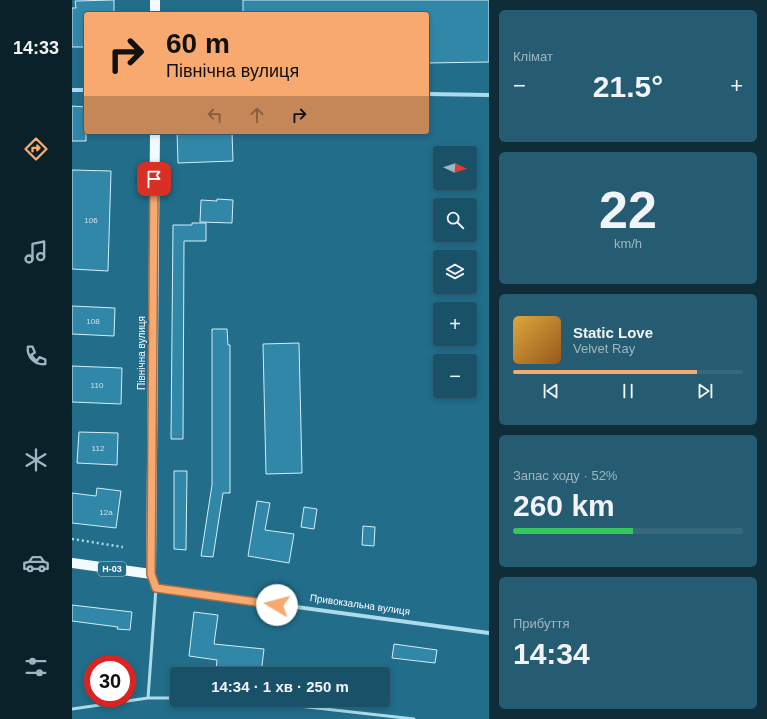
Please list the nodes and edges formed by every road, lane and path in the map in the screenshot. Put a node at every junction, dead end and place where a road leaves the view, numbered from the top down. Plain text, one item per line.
1 (155, 0) edge
2 (155, 12) edge
3 (72, 90) edge
4 (84, 90) edge
5 (429, 94) edge
6 (489, 95) edge
7 (154, 134) edge
8 (72, 539) edge
9 (123, 546) dead end
10 (72, 563) edge
11 (151, 574) junction
12 (156, 588) junction
13 (489, 633) edge
14 (148, 698) junction
15 (170, 698) edge
16 (307, 707) edge
17 (72, 709) edge
18 (414, 719) edge

1 - 2 main road
3 - 4 street
5 - 6 street
7 - 11 main road, Північна вулиця
8 - 9 path
10 - 11 main road, Н-03
11 - 12 street
12 - 13 street, Привокзальна вулиця
12 - 14 lane
14 - 15 lane
14 - 17 lane
16 - 18 lane

